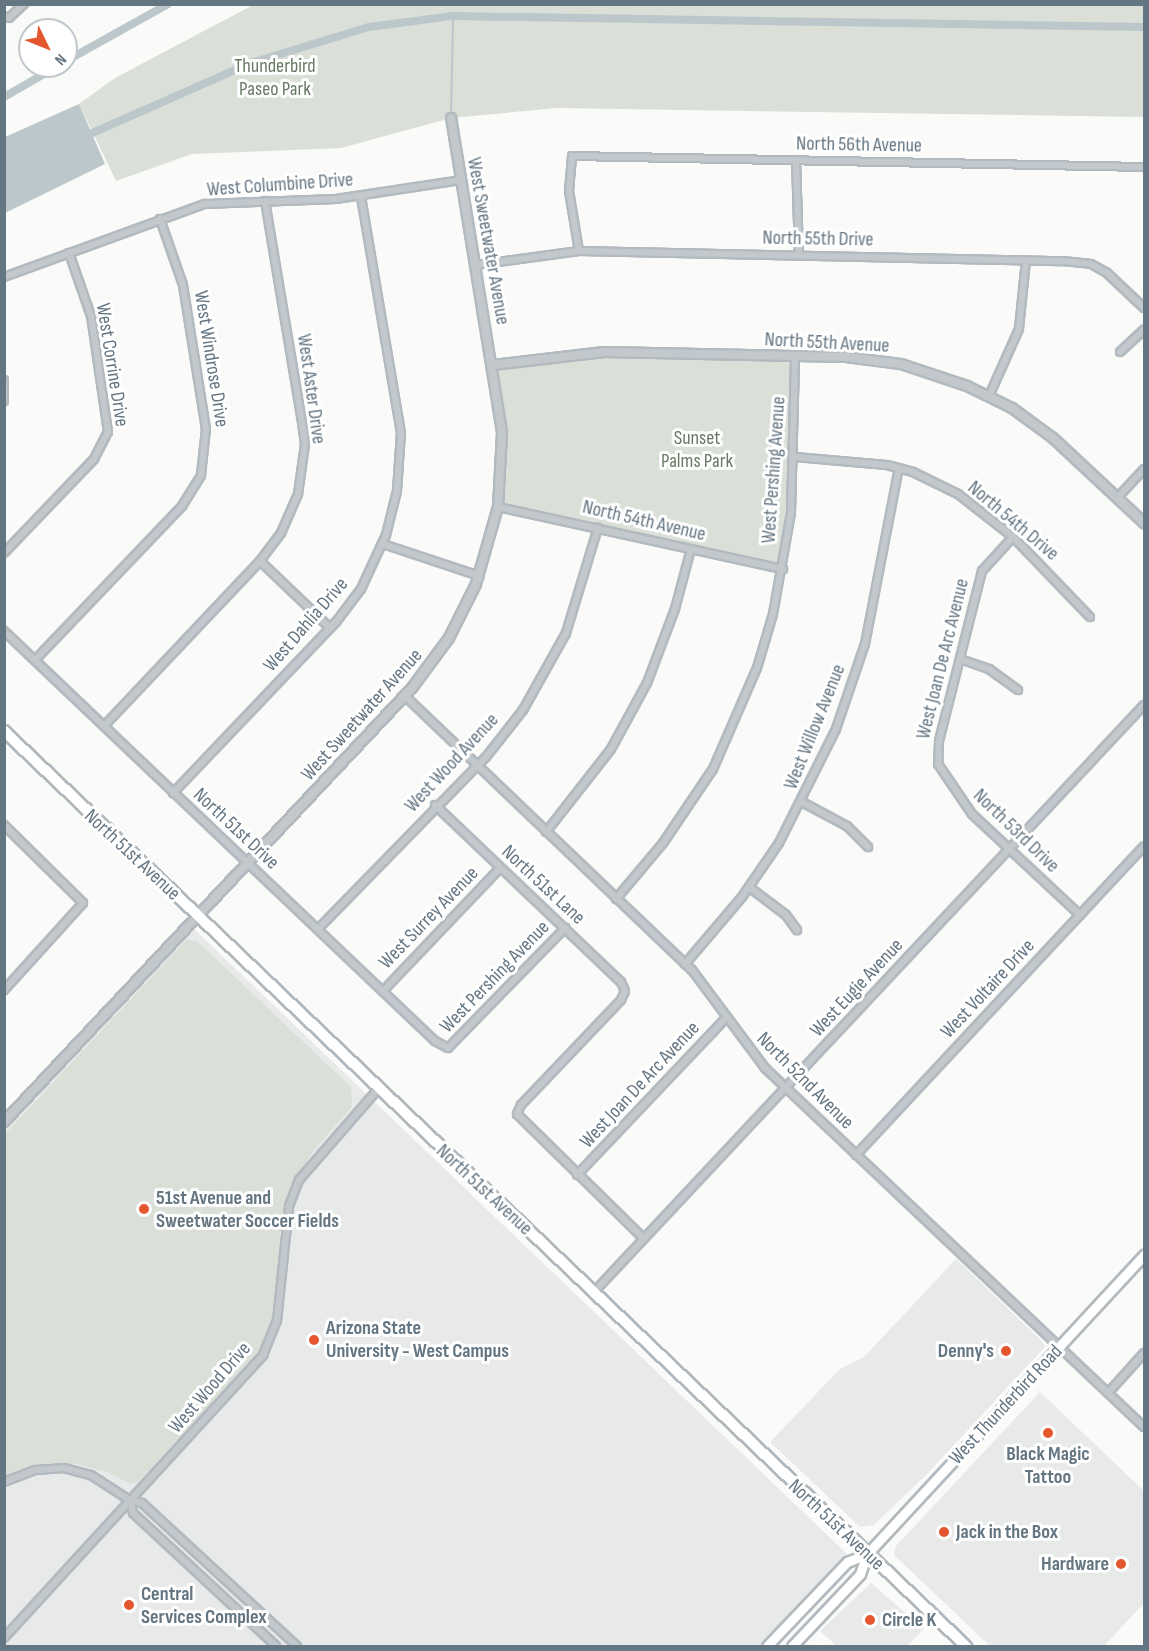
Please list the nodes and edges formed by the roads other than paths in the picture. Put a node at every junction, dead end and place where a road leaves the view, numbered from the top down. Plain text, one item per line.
1 (24, 4) edge
2 (7, 17) edge
3 (451, 118) dead end
4 (796, 160) junction
5 (1144, 167) edge
6 (461, 180) junction
7 (361, 196) junction
8 (265, 201) junction
9 (160, 219) junction
10 (579, 251) junction
11 (69, 253) junction
12 (800, 255) junction
13 (1026, 260) junction
14 (476, 265) junction
15 (4, 277) edge
16 (1144, 308) edge
17 (1144, 330) edge
18 (1120, 352) dead end
19 (795, 357) junction
20 (493, 365) junction
21 (4, 380) edge
22 (989, 396) junction
23 (4, 401) edge
24 (795, 457) junction
25 (899, 468) junction
26 (1144, 469) edge
27 (1118, 497) junction
28 (498, 507) junction
29 (1144, 523) edge
30 (598, 528) junction
31 (1013, 537) junction
32 (383, 544) junction
33 (691, 549) junction
34 (4, 553) edge
35 (260, 561) junction
36 (783, 569) junction
37 (480, 576) junction
38 (1090, 617) dead end
39 (330, 628) junction
40 (4, 631) edge
41 (960, 659) junction
42 (35, 660) junction
43 (1018, 690) dead end
44 (405, 696) junction
45 (1144, 705) edge
46 (104, 726) junction
47 (4, 731) edge
48 (938, 764) joint
49 (477, 766) junction
50 (174, 793) junction
51 (802, 802) junction
52 (435, 806) junction
53 (4, 825) edge
54 (546, 832) junction
55 (1144, 846) edge
56 (868, 847) dead end
57 (1010, 849) junction
58 (246, 861) junction
59 (500, 868) junction
60 (749, 887) junction
61 (616, 899) junction
62 (196, 915) junction
63 (1080, 915) junction
64 (565, 928) junction
65 (318, 929) junction
66 (797, 930) dead end
67 (685, 964) junction
68 (4, 990) edge
69 (383, 991) junction
70 (727, 1017) junction
71 (448, 1048) joint
72 (786, 1088) junction
73 (378, 1089) junction
74 (4, 1122) edge
75 (856, 1155) junction
76 (577, 1175) junction
77 (644, 1239) junction
78 (1144, 1258) edge
79 (593, 1293) junction
80 (1059, 1347) junction
81 (1144, 1353) edge
82 (1108, 1392) junction
83 (1144, 1427) edge
84 (4, 1482) edge
85 (131, 1501) junction
86 (867, 1554) junction
87 (4, 1638) edge
88 (276, 1647) edge
89 (297, 1647) edge
90 (767, 1647) edge
91 (792, 1647) edge
92 (966, 1647) edge

1 - 2 street
3 - 6 street, West Sweetwater Avenue
4 - 5 street, North 56th Avenue
4 - 10 street, North 56th Avenue
4 - 12 street
6 - 7 street, West Columbine Drive
6 - 14 street, West Sweetwater Avenue
7 - 8 street, West Columbine Drive
7 - 32 street, West Dahlia Drive
8 - 9 street, West Columbine Drive
8 - 35 street, West Aster Drive
9 - 11 street, West Columbine Drive
9 - 42 street, West Windrose Drive
10 - 12 street, North 55th Drive
10 - 14 street, North 55th Drive
11 - 15 street, West Columbine Drive
11 - 34 street, West Corrine Drive
12 - 13 street, North 55th Drive
13 - 16 street, North 55th Drive
13 - 22 street
14 - 20 street, West Sweetwater Avenue
17 - 18 street
19 - 20 street, North 55th Avenue
19 - 22 street, North 55th Avenue
19 - 24 street, West Pershing Avenue
20 - 28 street, West Sweetwater Avenue
21 - 23 street
22 - 27 street, North 55th Avenue
24 - 25 street, North 54th Drive
24 - 36 street, West Pershing Avenue
25 - 31 street, North 54th Drive
25 - 51 street, West Willow Avenue
26 - 27 street
27 - 29 street, North 55th Avenue
28 - 30 street, North 54th Avenue
28 - 37 street, West Sweetwater Avenue
30 - 33 street, North 54th Avenue
30 - 49 street, West Wood Avenue
31 - 38 street, North 54th Drive
31 - 41 street, West Joan De Arc Avenue
32 - 37 street
32 - 39 street, West Dahlia Drive
33 - 36 street, North 54th Avenue
33 - 54 street
35 - 39 street
35 - 46 street, West Aster Drive
36 - 61 street, West Pershing Avenue
37 - 44 street, West Sweetwater Avenue
39 - 50 street, West Dahlia Drive
40 - 42 street, North 51st Drive
41 - 43 street
41 - 48 street, West Joan De Arc Avenue
42 - 46 street, North 51st Drive
44 - 49 street, North 52nd Avenue
44 - 58 street, West Sweetwater Avenue
45 - 57 street, West Eugie Avenue
46 - 50 street, North 51st Drive
47 - 62 main road, North 51st Avenue
48 - 57 street, North 53rd Drive
49 - 52 street, West Wood Avenue
49 - 54 street, North 52nd Avenue
50 - 58 street, North 51st Drive
51 - 56 street
51 - 60 street, West Willow Avenue
52 - 59 street, North 51st Lane
52 - 65 street, West Wood Avenue
53 - 68 street
54 - 61 street, North 52nd Avenue
55 - 63 street, West Voltaire Drive
57 - 63 street, North 53rd Drive
57 - 72 street, West Eugie Avenue
58 - 62 street, West Sweetwater Avenue
58 - 65 street, North 51st Drive
59 - 64 street, North 51st Lane
59 - 69 street, West Surrey Avenue
60 - 66 street
60 - 67 street, West Willow Avenue
61 - 67 street, North 52nd Avenue
62 - 73 main road, North 51st Avenue
62 - 74 street, West Sweetwater Avenue
63 - 75 street, West Voltaire Drive
64 - 71 street, West Pershing Avenue
64 - 76 street, North 51st Lane
65 - 69 street, North 51st Drive
67 - 70 street, North 52nd Avenue
69 - 71 street, North 51st Drive
70 - 72 street, North 52nd Avenue
70 - 76 street, West Joan De Arc Avenue
72 - 75 street, North 52nd Avenue
72 - 77 street, West Eugie Avenue
73 - 79 main road, North 51st Avenue
73 - 85 street, West Wood Drive
75 - 80 street, North 52nd Avenue
76 - 77 street
77 - 79 street, West Eugie Avenue
78 - 80 main road, West Thunderbird Road
79 - 86 main road, North 51st Avenue
80 - 82 street, North 52nd Avenue
80 - 86 main road, West Thunderbird Road
81 - 82 street
82 - 83 street, North 52nd Avenue
84 - 85 street
85 - 87 street, West Wood Drive
85 - 88 street
85 - 89 street
86 - 90 main road, West Thunderbird Road
86 - 91 main road, West Thunderbird Road
86 - 92 main road, North 51st Avenue

